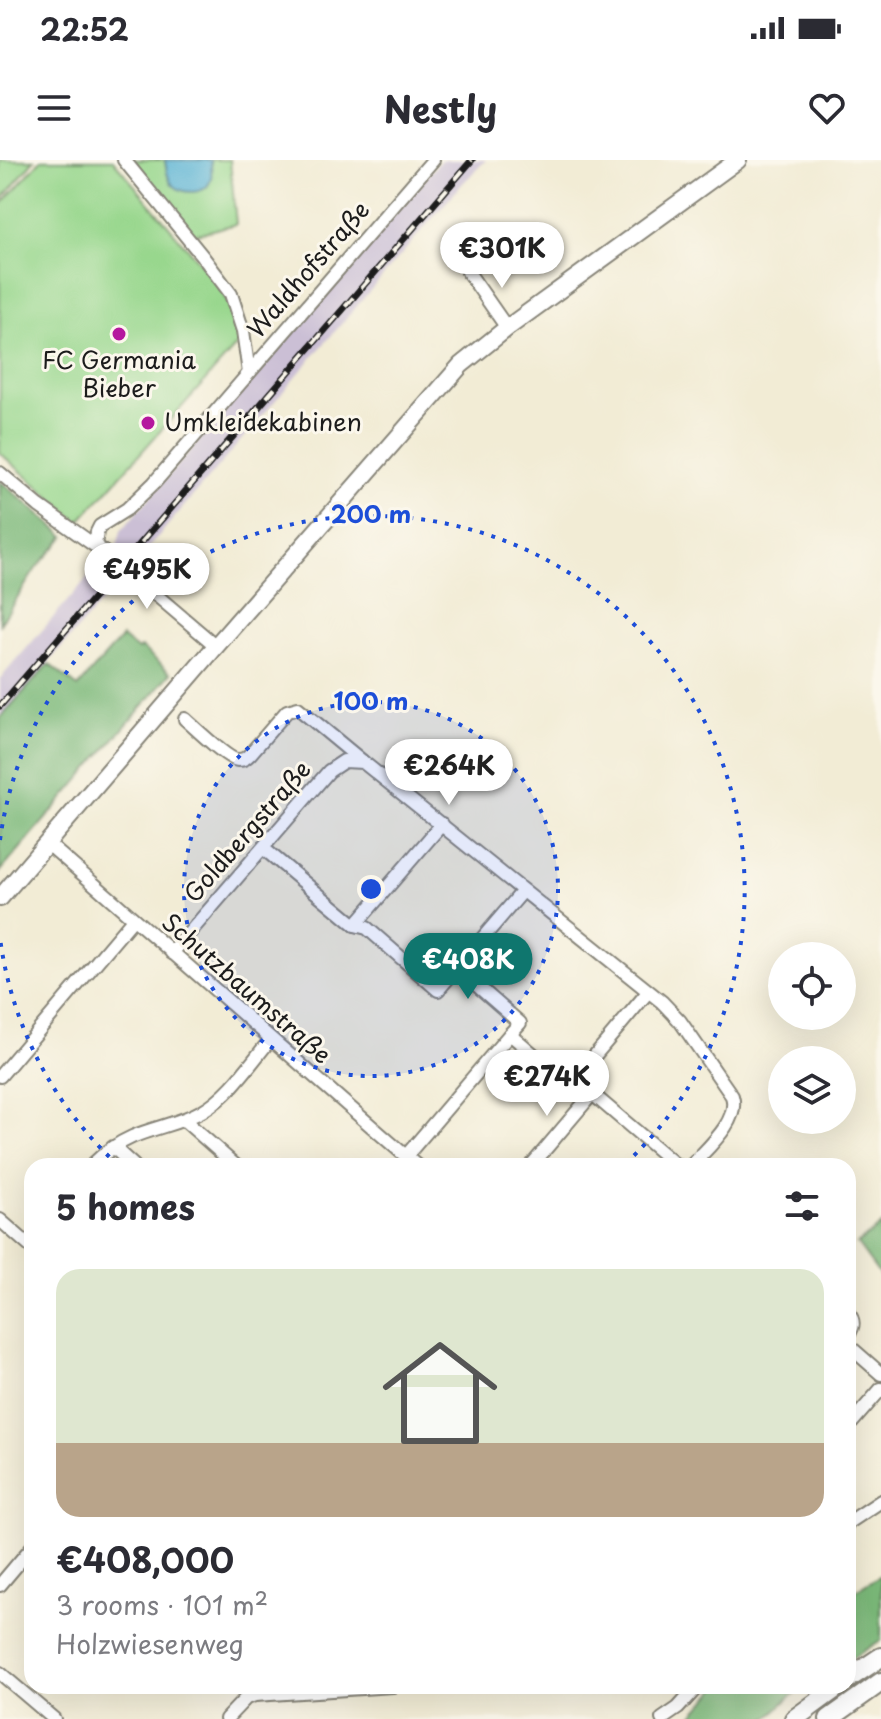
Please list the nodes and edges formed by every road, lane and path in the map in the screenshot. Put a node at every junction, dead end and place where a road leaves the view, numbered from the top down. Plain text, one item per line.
1 (124, 160) edge
2 (433, 160) edge
3 (738, 160) edge
4 (468, 272) dead end
5 (507, 328) junction
6 (249, 373) junction
7 (0, 473) edge
8 (95, 545) junction
9 (216, 646) junction
10 (185, 719) dead end
11 (363, 762) junction
12 (442, 824) junction
13 (47, 843) junction
14 (263, 848) junction
15 (523, 891) junction
16 (0, 898) edge
17 (133, 919) junction
18 (355, 925) junction
19 (172, 953) junction
20 (457, 968) junction
21 (648, 992) junction
22 (510, 1034) junction
23 (270, 1040) junction
24 (0, 1076) edge
25 (575, 1079) junction
26 (592, 1094) junction
27 (184, 1120) junction
28 (113, 1147) junction
29 (406, 1156) joint
30 (100, 1158) edge
31 (125, 1158) edge
32 (227, 1158) edge
33 (538, 1158) edge
34 (668, 1158) edge
35 (703, 1158) edge
36 (0, 1220) edge
37 (24, 1241) edge
38 (856, 1352) edge
39 (881, 1374) edge
40 (881, 1389) edge
41 (856, 1418) edge
42 (881, 1501) edge
43 (856, 1518) edge
44 (24, 1556) edge
45 (0, 1585) edge
46 (881, 1657) edge
47 (0, 1673) edge
48 (856, 1674) edge
49 (881, 1682) edge
50 (270, 1694) edge
51 (691, 1694) edge
52 (828, 1694) edge
53 (38, 1714) edge
54 (54, 1719) edge
55 (226, 1719) edge
56 (662, 1719) edge
57 (794, 1719) edge
58 (829, 1719) edge

1 - 6 street, Waldhofstraße
2 - 6 street, Waldhofstraße
3 - 5 street
4 - 5 street
5 - 9 street
6 - 8 street, Waldhofstraße
7 - 8 street
8 - 9 street
9 - 13 street
10 - 11 street
11 - 12 street
11 - 14 street, Goldbergstraße
12 - 15 street
12 - 18 street
13 - 16 street
13 - 17 street, Schutzbaumstraße
14 - 18 street
14 - 19 street, Goldbergstraße
15 - 20 street
15 - 21 street
17 - 19 street, Schutzbaumstraße
17 - 24 street
18 - 20 street
19 - 23 street, Schutzbaumstraße
20 - 22 street
21 - 25 street
21 - 35 street
22 - 25 street
22 - 29 street
23 - 27 street
23 - 29 street, Schutzbaumstraße
25 - 26 street
26 - 33 street
26 - 34 street
27 - 28 street
27 - 32 street
28 - 30 street
28 - 31 street
36 - 37 street
38 - 39 street
40 - 41 street
42 - 43 street
44 - 45 street
46 - 48 main road
47 - 53 street
49 - 58 main road
50 - 55 street
51 - 56 street
52 - 57 main road
53 - 54 street

